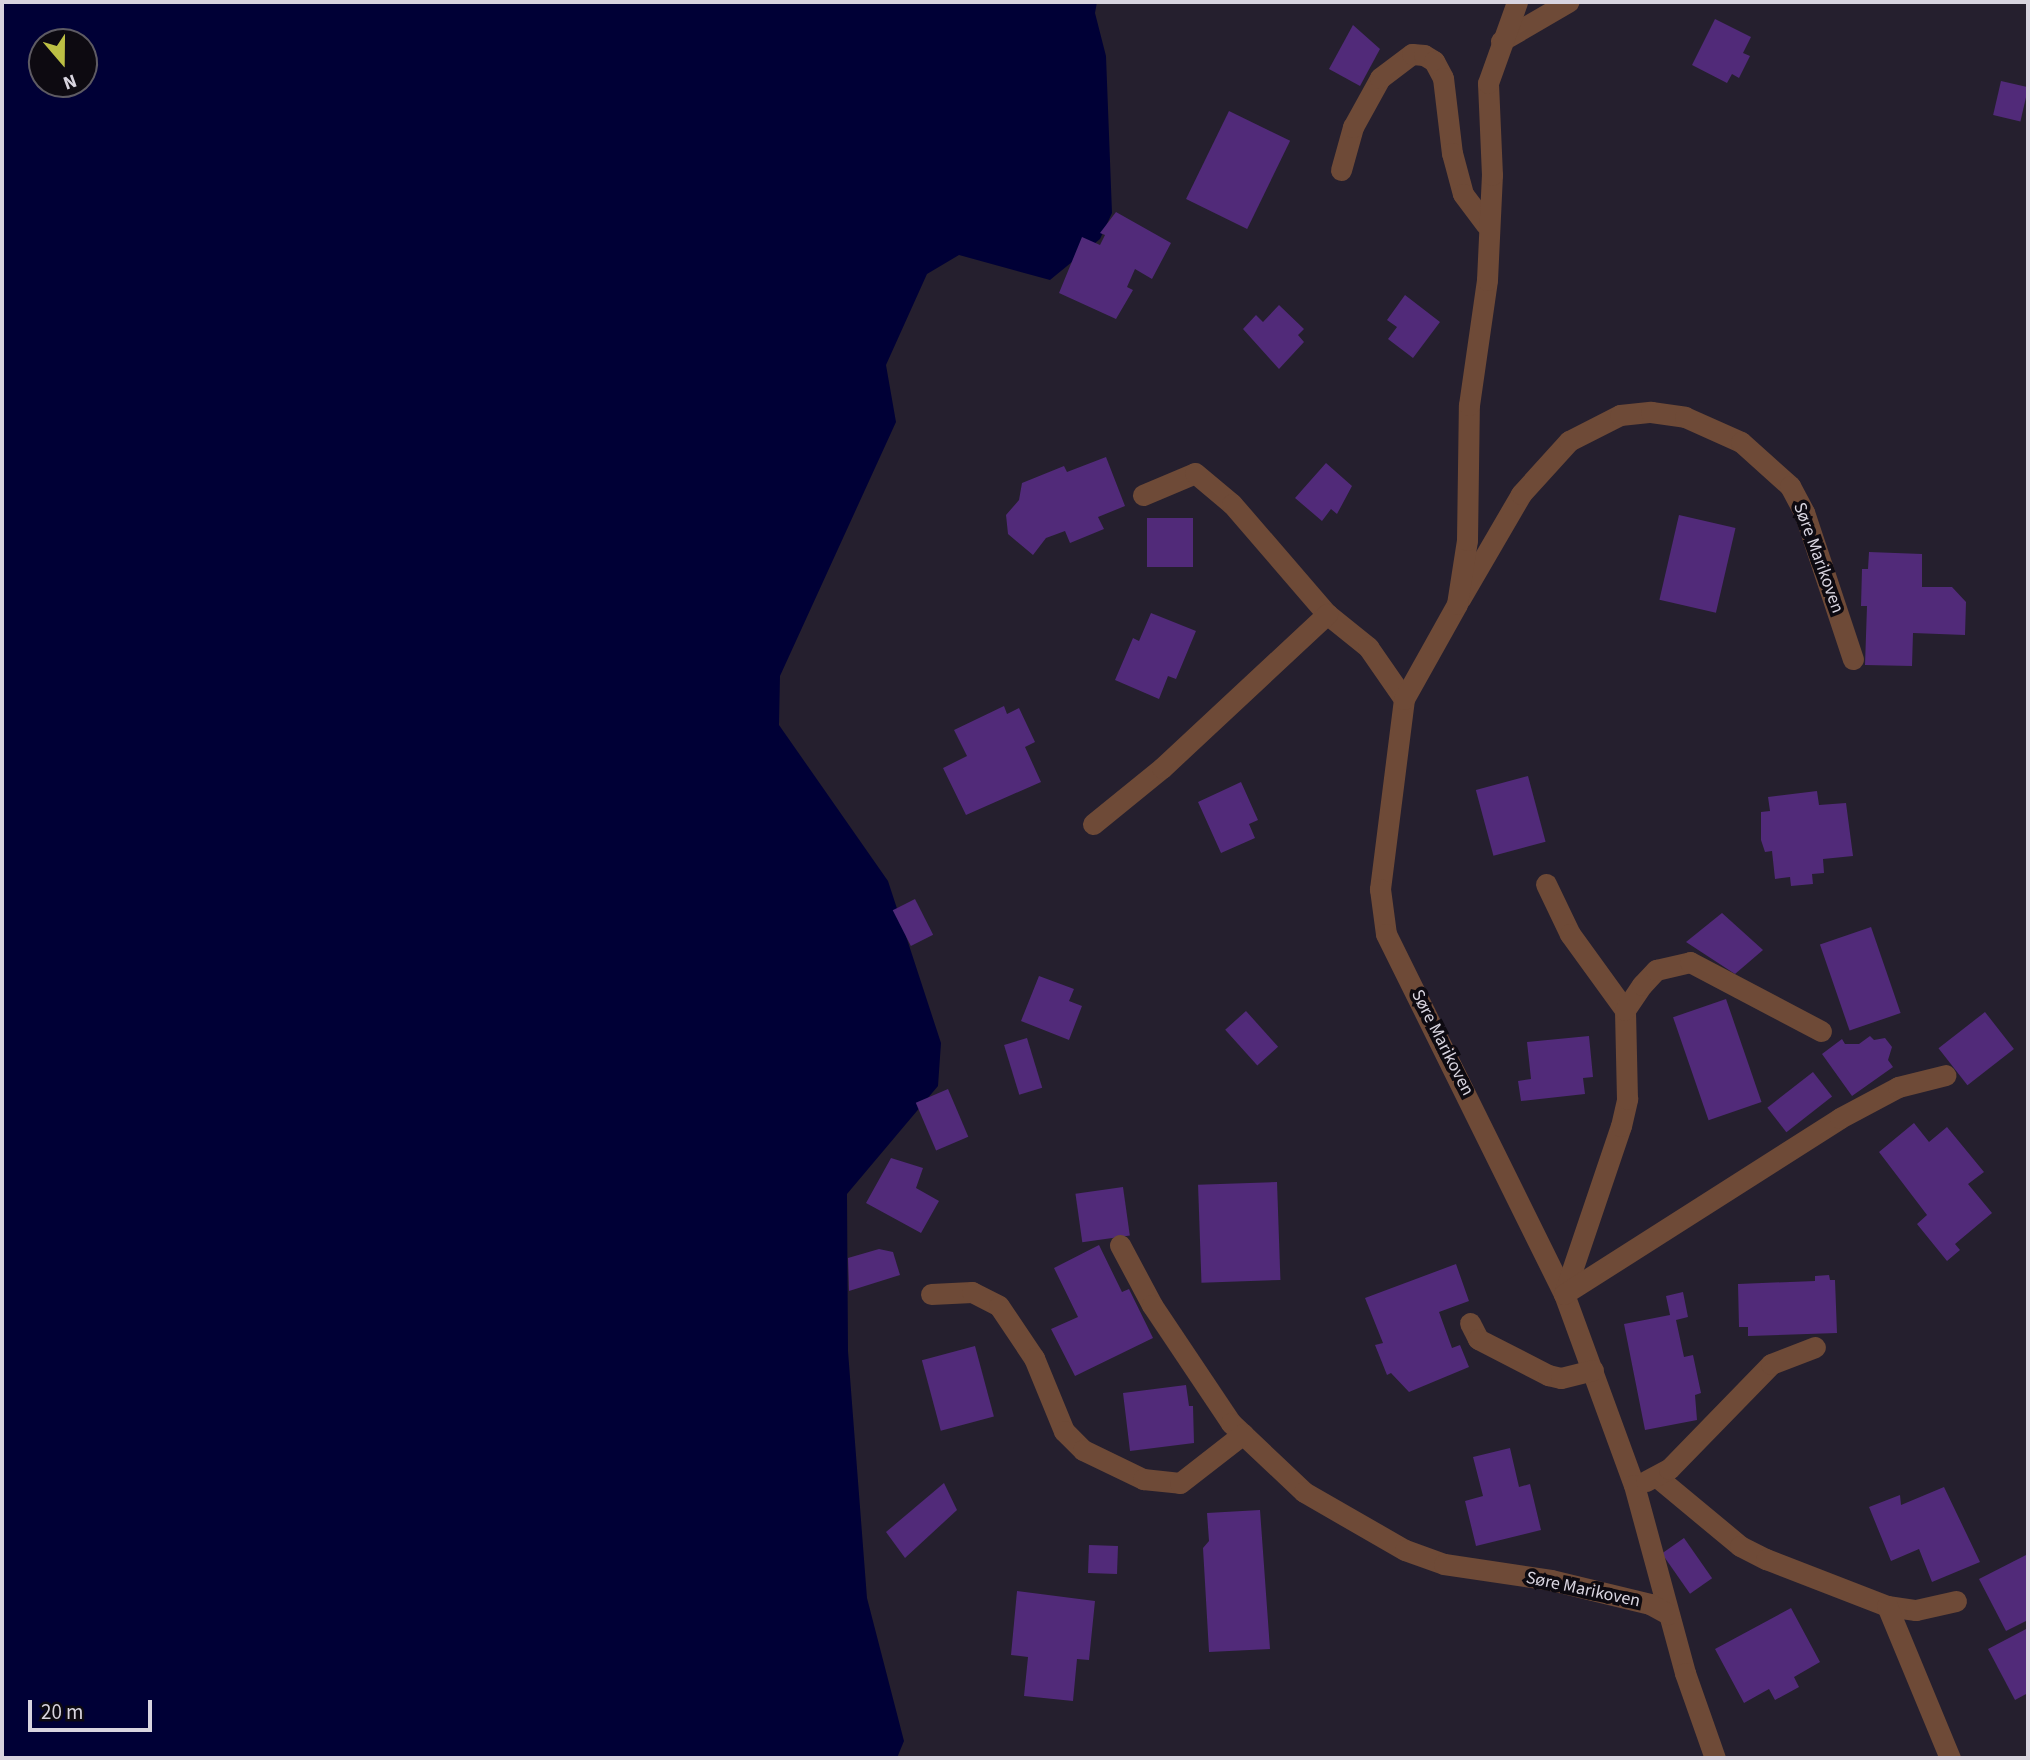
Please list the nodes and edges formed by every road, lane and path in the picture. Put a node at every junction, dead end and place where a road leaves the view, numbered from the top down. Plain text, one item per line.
1 (1517, 2) edge
2 (1568, 2) edge
3 (1501, 41) junction
4 (1341, 170) dead end
5 (1486, 224) junction
6 (1143, 495) dead end
7 (1457, 604) junction
8 (1327, 614) junction
9 (1853, 659) dead end
10 (1404, 699) junction
11 (1093, 824) dead end
12 (1546, 884) dead end
13 (1625, 1010) junction
14 (1821, 1031) dead end
15 (1947, 1075) dead end
16 (1120, 1245) dead end
17 (931, 1294) dead end
18 (1564, 1294) junction
19 (1471, 1323) dead end
20 (1815, 1347) dead end
21 (1593, 1370) junction
22 (1243, 1434) junction
23 (1657, 1477) junction
24 (1634, 1485) junction
25 (1956, 1601) dead end
26 (1887, 1606) junction
27 (1668, 1614) junction
28 (1715, 1758) edge
29 (1950, 1758) edge

1 - 3 street, Søre Marikoven
2 - 3 street
3 - 5 street, Søre Marikoven
4 - 5 street
5 - 7 street, Søre Marikoven
6 - 8 street
7 - 9 street, Søre Marikoven
7 - 10 street, Søre Marikoven
8 - 10 street
8 - 11 street
10 - 18 street, Søre Marikoven
12 - 13 street
13 - 14 street
13 - 18 street
15 - 18 street
16 - 22 street, Søre Marikoven
17 - 22 street
18 - 21 street, Søre Marikoven
19 - 21 street
20 - 23 street
21 - 24 street, Søre Marikoven
22 - 27 street, Søre Marikoven
23 - 24 street
23 - 26 street
24 - 27 street, Søre Marikoven
25 - 26 street
26 - 29 street
27 - 28 street, Søre Marikoven

